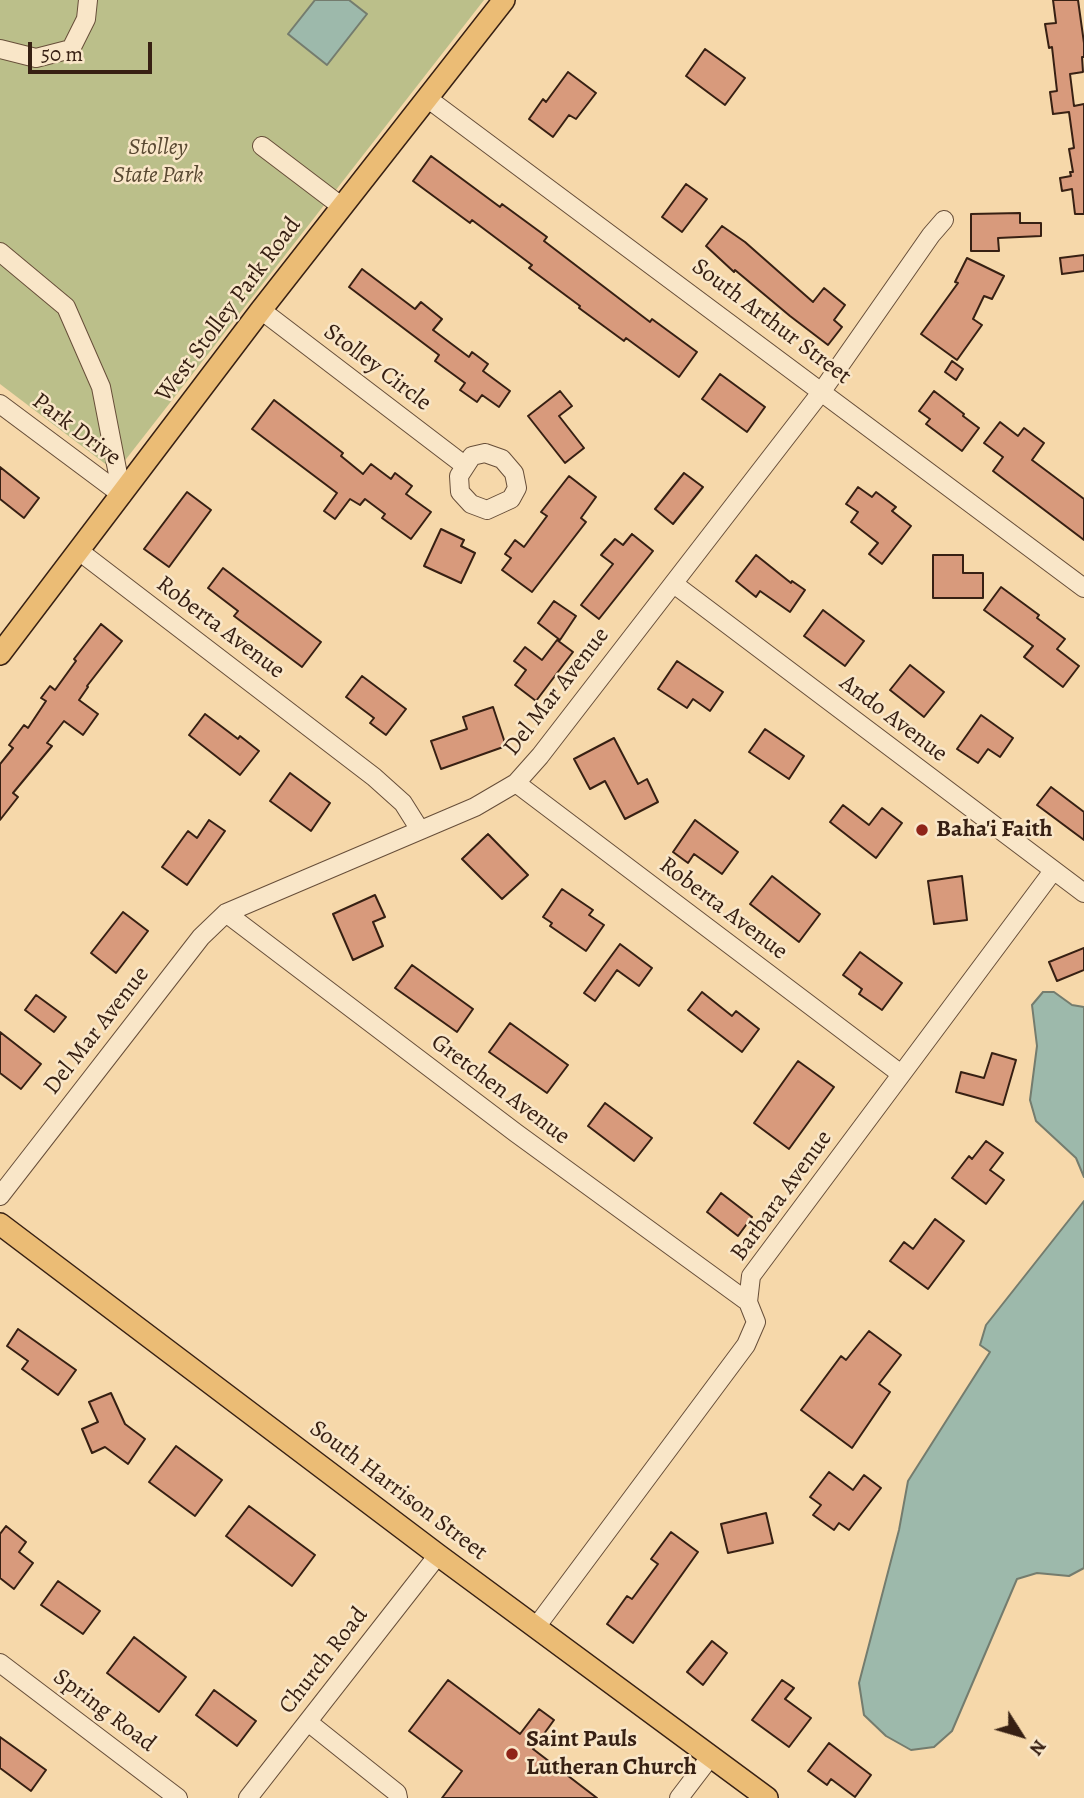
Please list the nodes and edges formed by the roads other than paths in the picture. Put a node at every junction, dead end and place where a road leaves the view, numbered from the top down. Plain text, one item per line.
1 (88, 0) edge
2 (504, 0) edge
3 (0, 49) edge
4 (427, 98) junction
5 (262, 146) dead end
6 (341, 206) junction
7 (944, 220) dead end
8 (0, 252) edge
9 (261, 310) junction
10 (822, 391) junction
11 (0, 404) edge
12 (464, 465) dead end
13 (122, 495) junction
14 (79, 551) junction
15 (674, 584) junction
16 (1084, 588) edge
17 (0, 654) edge
18 (516, 782) junction
19 (420, 830) junction
20 (1053, 871) junction
21 (1084, 893) edge
22 (226, 912) junction
23 (901, 1074) junction
24 (0, 1196) edge
25 (0, 1224) edge
26 (748, 1302) junction
27 (438, 1555) junction
28 (536, 1627) junction
29 (0, 1663) edge
30 (307, 1722) junction
31 (711, 1756) junction
32 (178, 1798) edge
33 (248, 1798) edge
34 (398, 1798) edge
35 (679, 1798) edge
36 (767, 1798) edge

1 - 3 street
2 - 4 main road, West Stolley Park Road
4 - 6 main road, West Stolley Park Road
4 - 10 street, South Arthur Street
5 - 6 street
6 - 9 main road, West Stolley Park Road
7 - 10 street, Del Mar Avenue
8 - 13 street
9 - 12 street, Stolley Circle
9 - 13 main road, West Stolley Park Road
10 - 15 street, Del Mar Avenue
10 - 16 street, South Arthur Street
11 - 13 street, Park Drive
13 - 14 main road, West Stolley Park Road
14 - 17 main road, West Stolley Park Road
14 - 19 street, Roberta Avenue
15 - 18 street, Del Mar Avenue
15 - 20 street, Ando Avenue
18 - 19 street, Del Mar Avenue
18 - 23 street, Roberta Avenue
19 - 22 street, Del Mar Avenue
20 - 21 street, Ando Avenue
20 - 23 street, Barbara Avenue
22 - 24 street, Del Mar Avenue
22 - 26 street, Gretchen Avenue
23 - 26 street, Barbara Avenue
25 - 27 main road, South Harrison Street
26 - 28 street, Barbara Avenue
27 - 28 main road, South Harrison Street
27 - 30 street, Church Road
28 - 31 main road, South Harrison Street
29 - 32 street, Spring Road
30 - 33 street, Church Road
30 - 34 street
31 - 35 street
31 - 36 main road, South Harrison Street

